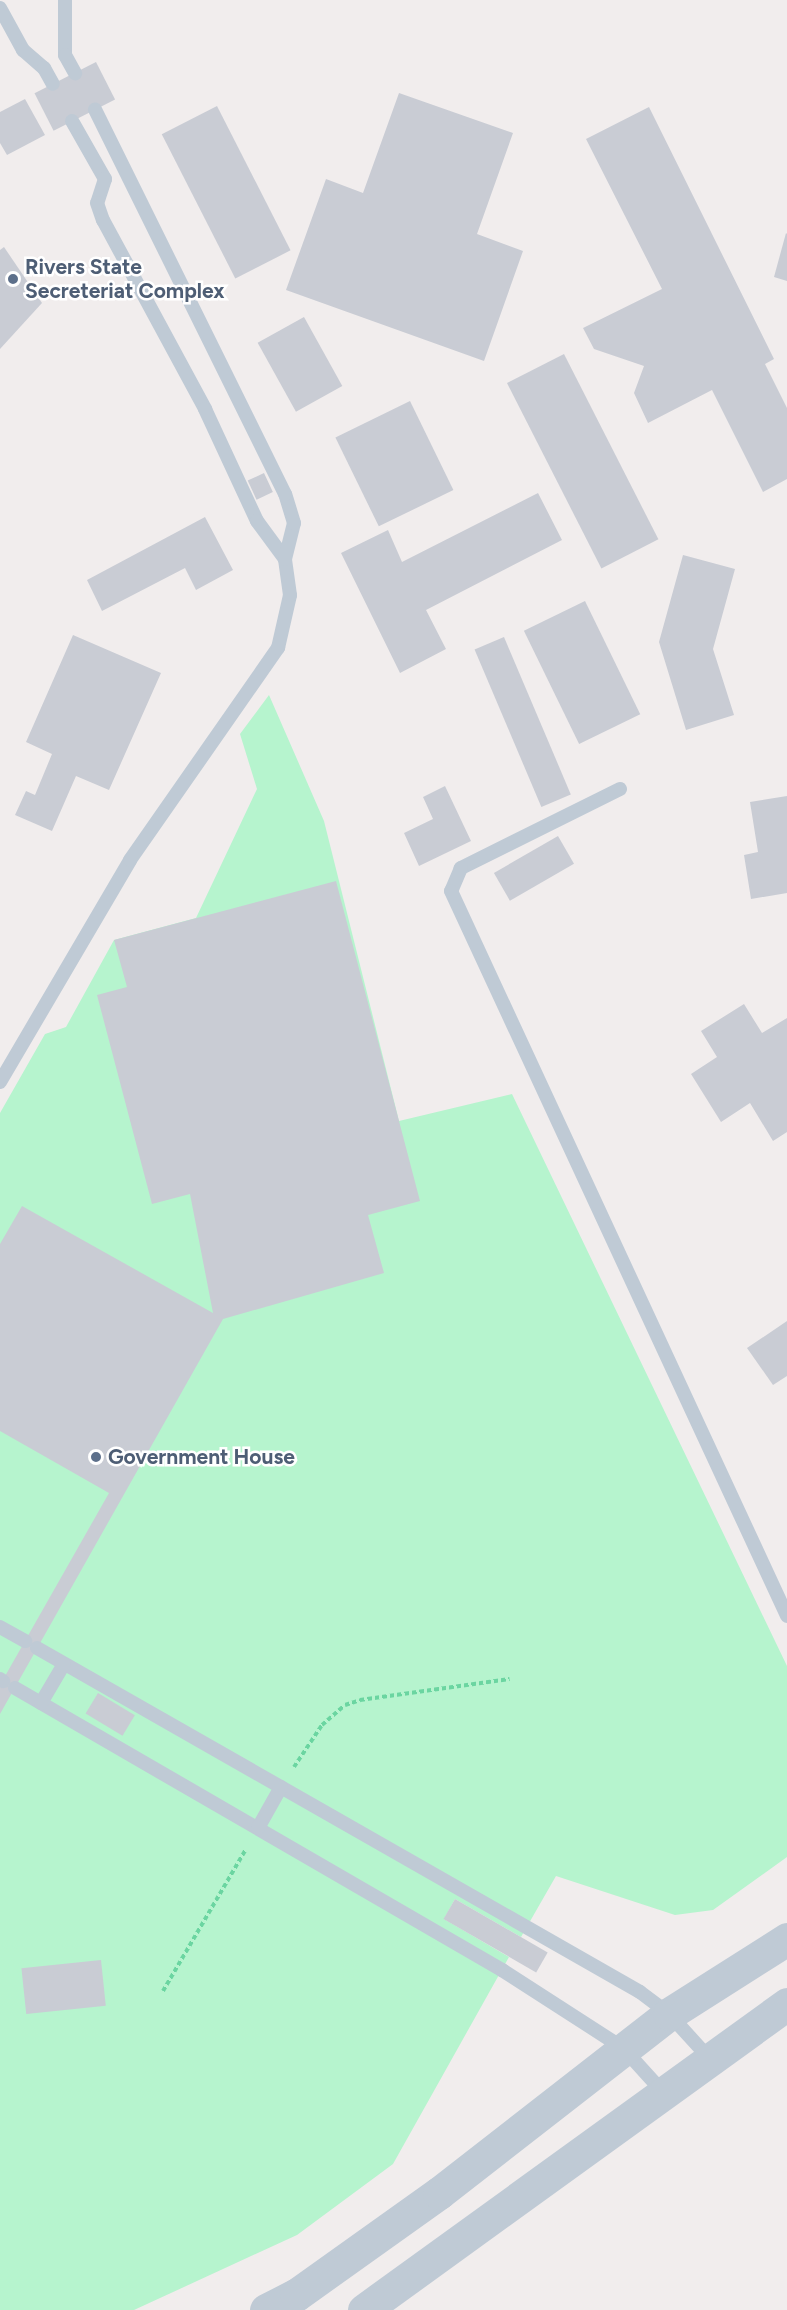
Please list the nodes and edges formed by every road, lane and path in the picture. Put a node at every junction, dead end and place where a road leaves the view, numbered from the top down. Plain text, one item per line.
1 (65, 0) edge
2 (0, 8) edge
3 (75, 73) dead end
4 (53, 84) dead end
5 (95, 109) dead end
6 (72, 121) dead end
7 (285, 559) junction
8 (620, 789) dead end
9 (0, 1082) edge
10 (787, 1616) edge
11 (0, 1627) edge
12 (64, 1664) junction
13 (510, 1679) dead end
14 (6, 1683) edge
15 (41, 1703) junction
16 (280, 1787) junction
17 (258, 1828) junction
18 (787, 1939) edge
19 (163, 1991) dead end
20 (787, 2004) edge
21 (669, 2014) junction
22 (623, 2048) junction
23 (709, 2058) junction
24 (662, 2091) junction
25 (266, 2310) edge
26 (364, 2310) edge

1 - 3 lane
2 - 4 lane
5 - 7 lane
6 - 7 lane
7 - 9 lane
8 - 10 lane
11 - 12 lane
12 - 15 lane
12 - 16 lane
13 - 16 path
14 - 15 lane
15 - 17 lane
16 - 17 lane
16 - 21 lane
17 - 19 path
17 - 22 lane
18 - 21 street
20 - 23 street
21 - 22 street
21 - 23 lane
22 - 24 lane
22 - 25 street
23 - 24 street
24 - 26 street

